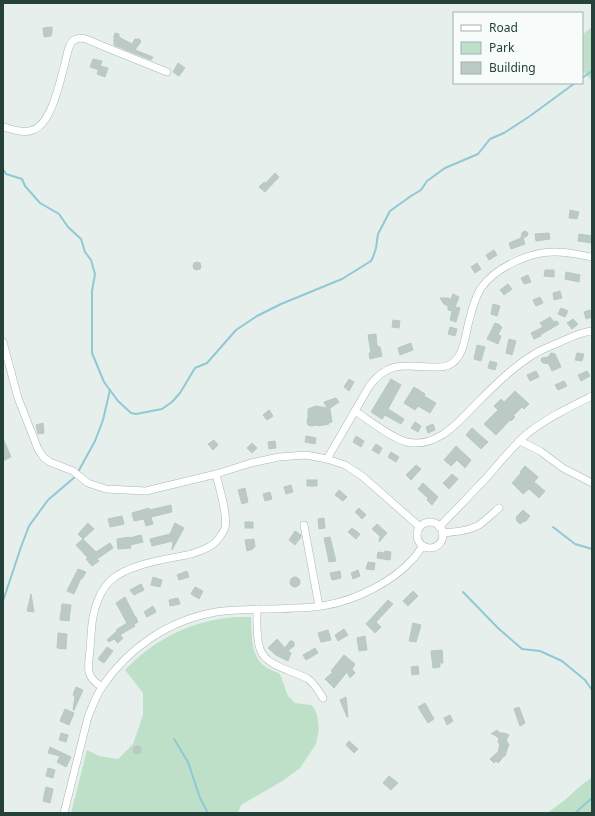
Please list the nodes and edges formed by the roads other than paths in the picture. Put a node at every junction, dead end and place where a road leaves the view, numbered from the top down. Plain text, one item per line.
1 (167, 72) dead end
2 (3, 127) edge
3 (592, 257) edge
4 (592, 331) edge
5 (3, 342) edge
6 (592, 396) edge
7 (355, 411) junction
8 (520, 441) junction
9 (327, 459) junction
10 (216, 474) junction
11 (592, 483) edge
12 (499, 508) dead end
13 (304, 525) dead end
14 (420, 527) junction
15 (441, 530) junction
16 (423, 546) junction
17 (319, 606) junction
18 (257, 609) junction
19 (102, 687) junction
20 (323, 698) dead end
21 (64, 813) edge

1 - 2 street
3 - 7 street
4 - 7 street
5 - 10 street
6 - 8 street
7 - 9 street
8 - 11 street
8 - 15 street
9 - 10 street
9 - 14 street
10 - 19 street
12 - 15 street
13 - 17 street
14 - 15 street
14 - 16 street
15 - 16 street
16 - 17 street
17 - 18 street
18 - 19 street
18 - 20 street
19 - 21 street

